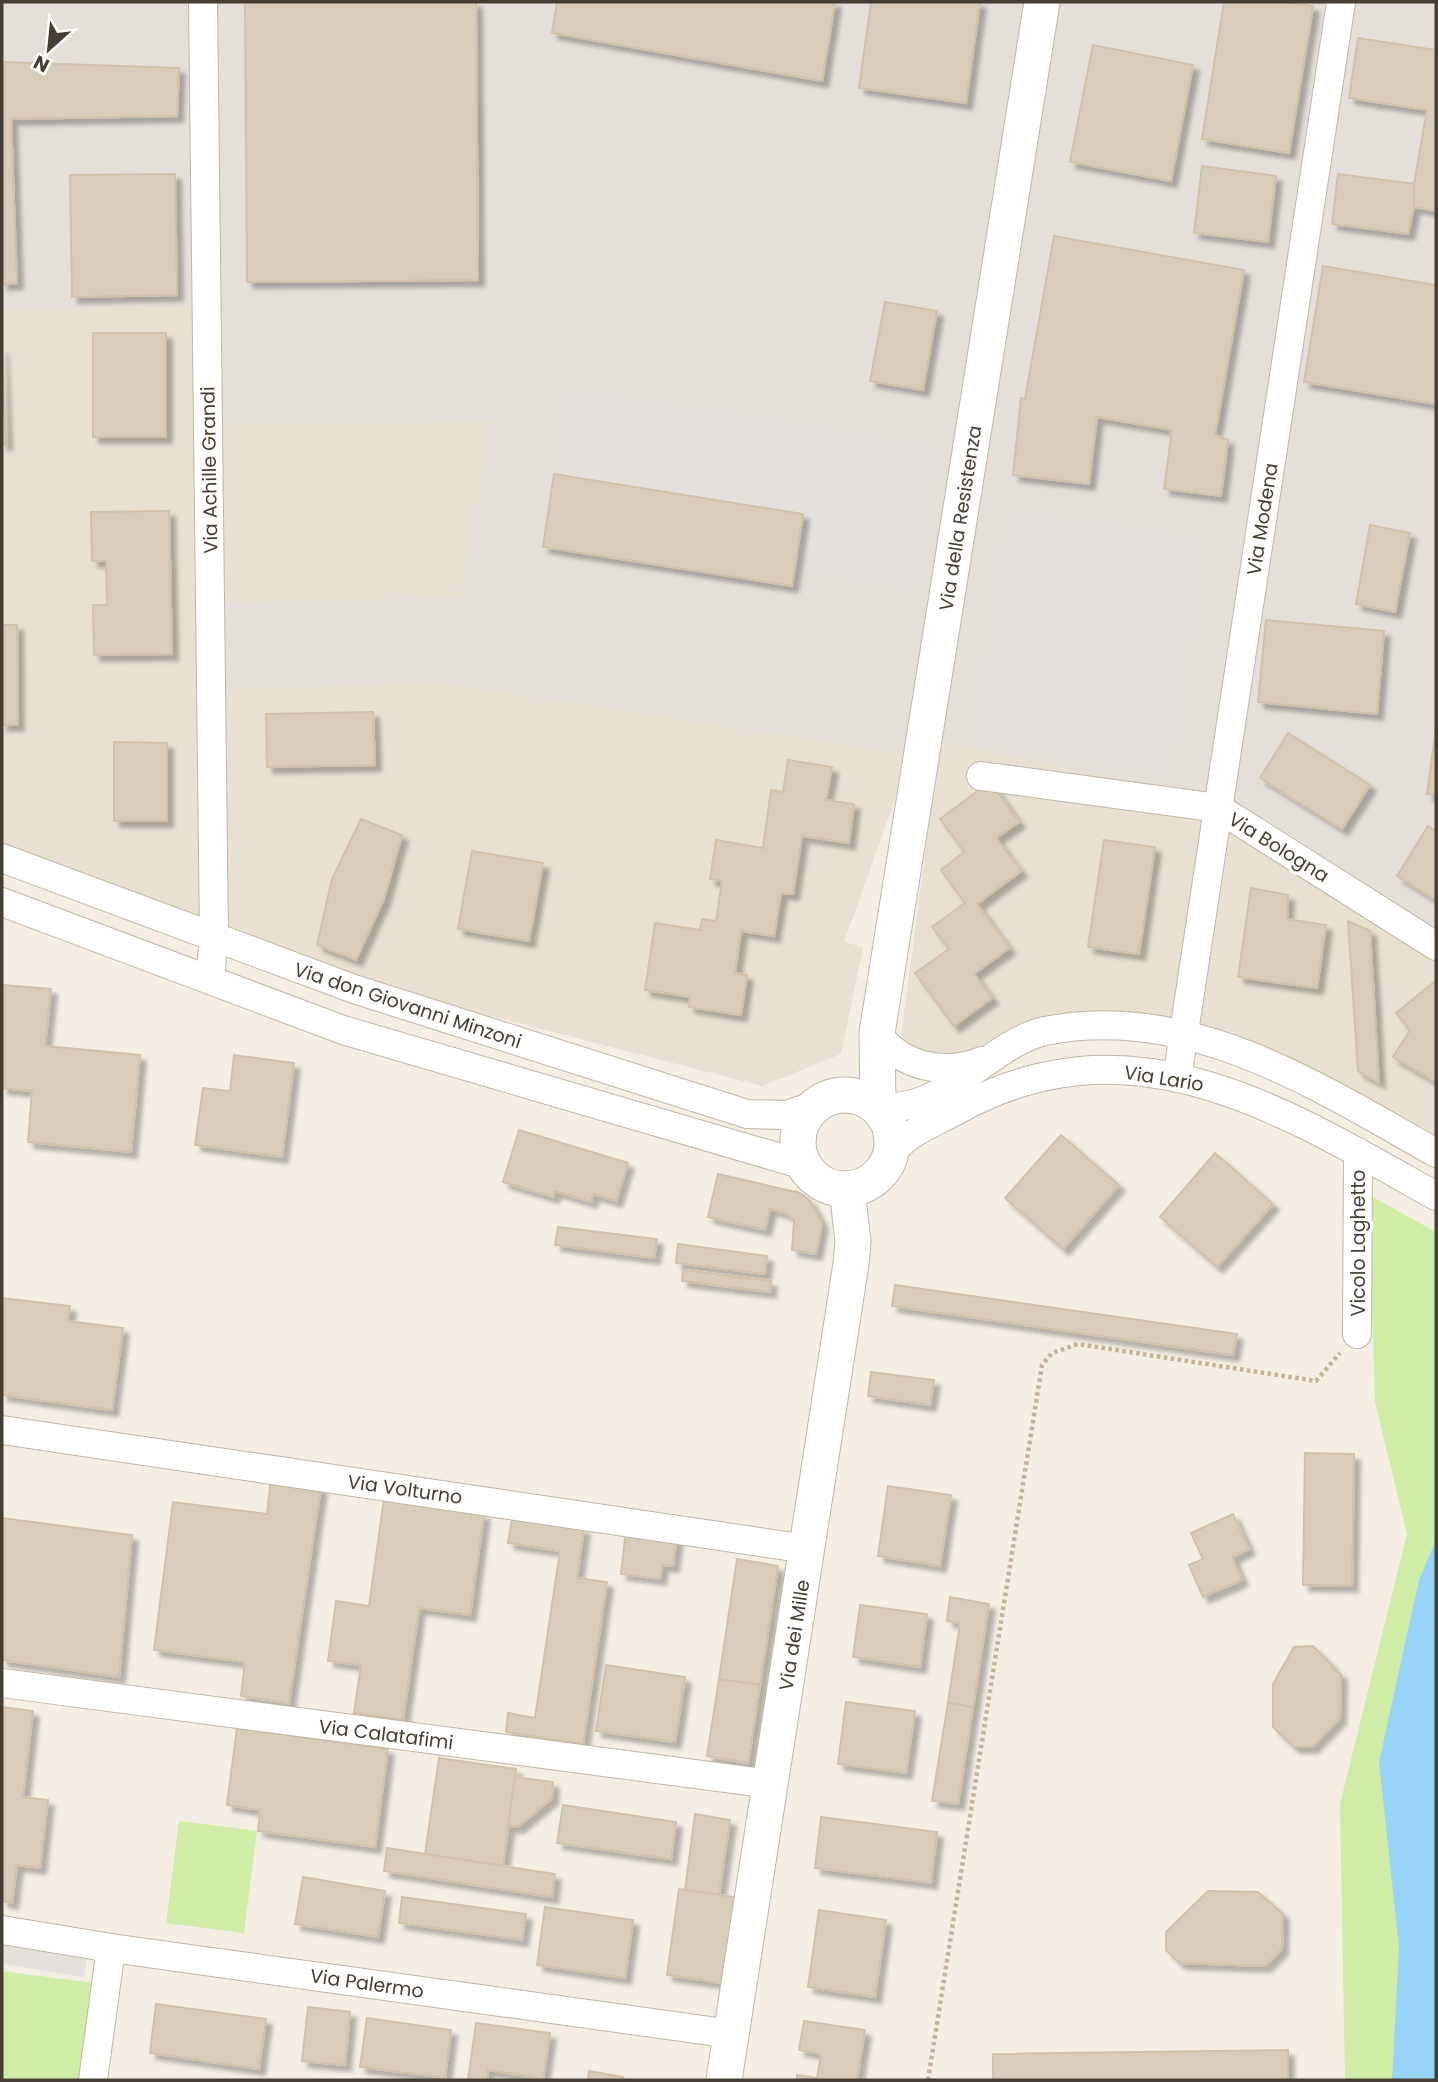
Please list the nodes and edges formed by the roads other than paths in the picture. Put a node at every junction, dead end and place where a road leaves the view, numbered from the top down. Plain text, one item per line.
1 (203, 2) edge
2 (1042, 2) edge
3 (1340, 2) edge
4 (981, 776) dead end
5 (1218, 808) junction
6 (2, 858) edge
7 (2, 902) edge
8 (214, 939) junction
9 (1436, 946) edge
10 (210, 978) junction
11 (877, 1034) junction
12 (1185, 1036) junction
13 (999, 1051) junction
14 (1177, 1078) junction
15 (821, 1102) junction
16 (877, 1108) junction
17 (1358, 1152) junction
18 (1436, 1153) edge
19 (890, 1157) junction
20 (804, 1165) junction
21 (847, 1189) junction
22 (1436, 1196) edge
23 (1357, 1334) road end
24 (2, 1430) edge
25 (807, 1549) junction
26 (2, 1683) edge
27 (771, 1784) junction
28 (2, 1930) edge
29 (111, 1948) junction
30 (732, 2034) junction
31 (93, 2080) edge
32 (724, 2080) edge

1 - 8 street, Via Achille Grandi
2 - 11 street, Via della Resistenza
3 - 5 street, Via Modena
4 - 5 street, Via Bologna
5 - 9 street, Via Bologna
5 - 12 street, Via Modena
6 - 8 street, Via don Giovanni Minzoni
7 - 10 street, Via don Giovanni Minzoni
8 - 10 street, Via Achille Grandi
8 - 15 street, Via don Giovanni Minzoni
10 - 20 street, Via don Giovanni Minzoni
11 - 13 street
11 - 15 street, Via della Resistenza
11 - 16 street, Via della Resistenza
12 - 13 street
12 - 14 street, Via Modena
12 - 18 street
13 - 16 street
14 - 17 street, Via Lario
14 - 19 street, Via Lario
15 - 16 street
15 - 20 street
16 - 19 street
17 - 22 street, Via Lario
17 - 23 street, Vicolo Laghetto
19 - 21 street
20 - 21 street
21 - 25 street, Via dei Mille
24 - 25 street, Via Volturno
25 - 27 street, Via dei Mille
26 - 27 street, Via Calatafimi
27 - 30 street, Via dei Mille
28 - 29 street, Via Palermo
29 - 30 street, Via Palermo
29 - 31 street
30 - 32 street, Via dei Mille

